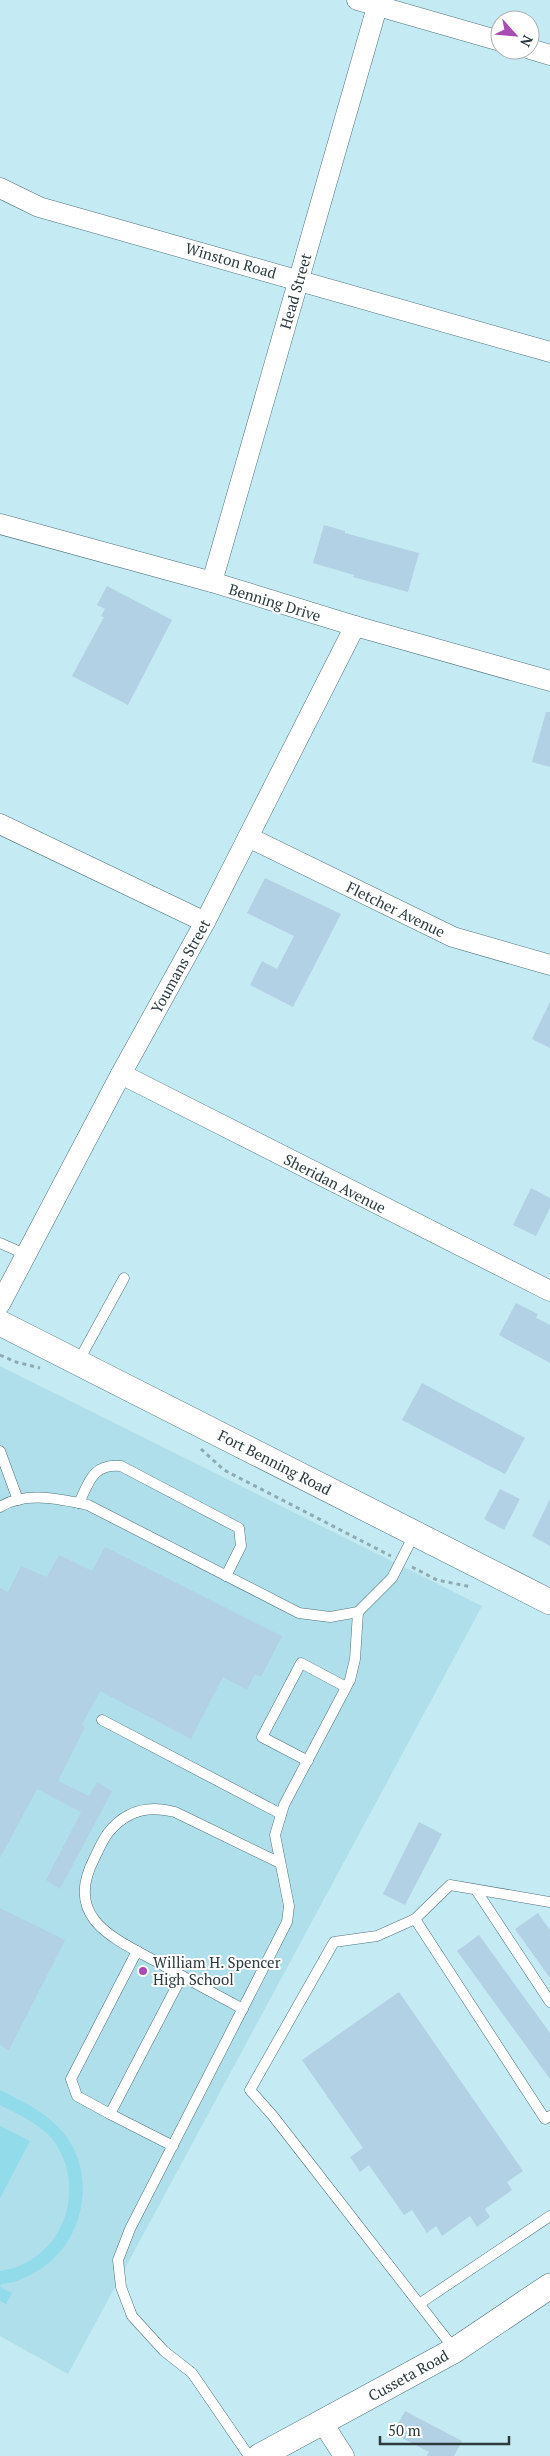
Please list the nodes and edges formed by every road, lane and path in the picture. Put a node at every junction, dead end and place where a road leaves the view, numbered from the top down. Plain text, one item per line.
1 (357, 0) edge
2 (378, 3) edge
3 (490, 38) edge
4 (0, 188) edge
5 (298, 280) junction
6 (550, 352) edge
7 (0, 524) edge
8 (212, 582) junction
9 (354, 626) junction
10 (550, 681) edge
11 (0, 824) edge
12 (248, 837) junction
13 (205, 922) junction
14 (550, 965) edge
15 (121, 1074) junction
16 (0, 1243) edge
17 (27, 1255) junction
18 (124, 1278) dead end
19 (550, 1292) edge
20 (0, 1304) edge
21 (0, 1323) edge
22 (0, 1355) edge
23 (78, 1362) junction
24 (47, 1370) dead end
25 (195, 1444) dead end
26 (0, 1452) edge
27 (18, 1500) junction
28 (79, 1503) junction
29 (0, 1506) edge
30 (415, 1533) junction
31 (401, 1561) junction
32 (226, 1576) junction
33 (477, 1589) dead end
34 (550, 1602) edge
35 (358, 1612) junction
36 (346, 1687) junction
37 (102, 1720) dead end
38 (308, 1761) junction
39 (281, 1814) junction
40 (278, 1862) junction
41 (476, 1890) junction
42 (550, 1902) edge
43 (415, 1919) junction
44 (137, 1951) junction
45 (182, 1976) junction
46 (550, 2002) edge
47 (243, 2009) junction
48 (110, 2114) junction
49 (550, 2116) edge
50 (173, 2146) junction
51 (550, 2216) edge
52 (550, 2286) edge
53 (419, 2304) junction
54 (454, 2350) junction
55 (322, 2422) junction
56 (248, 2456) edge
57 (260, 2456) edge
58 (344, 2456) edge

1 - 2 street
2 - 3 street
2 - 5 street, Head Street
4 - 5 street, Winston Road
5 - 6 street, Winston Road
5 - 8 street, Head Street
7 - 8 street, Benning Drive
8 - 9 street, Benning Drive
9 - 10 street, Benning Drive
9 - 12 street, Youmans Street
11 - 13 street
12 - 13 street, Youmans Street
12 - 14 street, Fletcher Avenue
13 - 15 street, Youmans Street
15 - 17 street, Youmans Street
15 - 19 street, Sheridan Avenue
16 - 17 lane
17 - 20 street, Youmans Street
18 - 23 lane
21 - 23 street, Fort Benning Road
22 - 24 path
23 - 30 street, Fort Benning Road
25 - 31 path
26 - 27 lane
27 - 28 lane
27 - 29 lane
28 - 32 lane
28 - 32 lane
30 - 31 lane
30 - 34 street, Fort Benning Road
31 - 33 path
31 - 35 lane
32 - 35 lane
35 - 36 lane
36 - 38 lane
36 - 38 lane
37 - 39 lane
38 - 39 lane
39 - 40 lane
40 - 44 lane
40 - 47 lane
41 - 42 lane
41 - 43 lane
41 - 46 lane
43 - 49 lane
43 - 53 lane
44 - 45 lane
44 - 48 lane
45 - 47 lane
45 - 48 lane
47 - 50 lane
48 - 50 lane
50 - 56 lane
51 - 53 lane
52 - 54 street, Cusseta Road
53 - 54 lane
54 - 55 street, Cusseta Road
55 - 57 street, Cusseta Road
55 - 58 street

